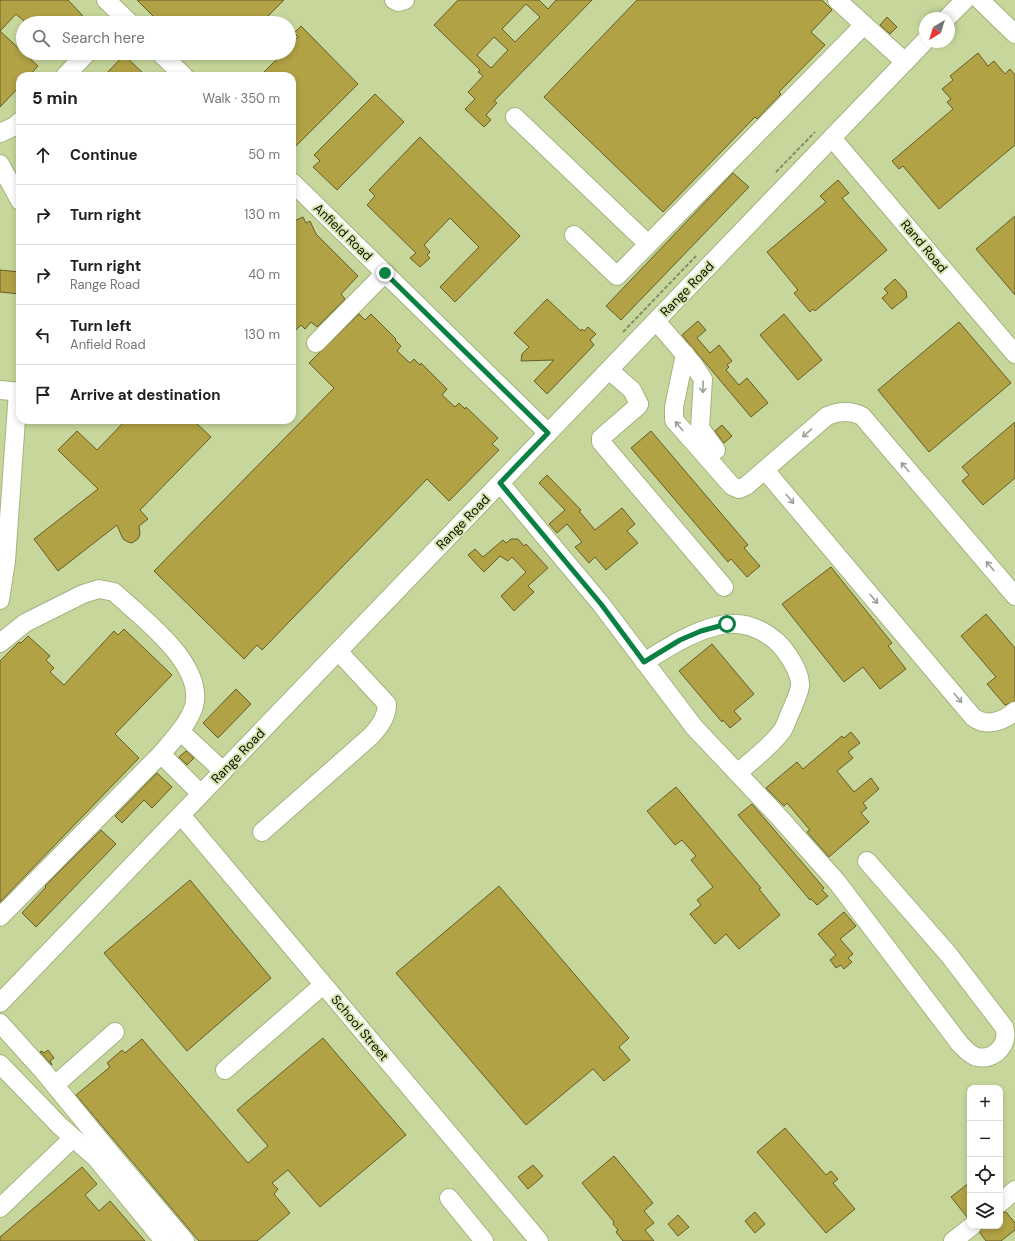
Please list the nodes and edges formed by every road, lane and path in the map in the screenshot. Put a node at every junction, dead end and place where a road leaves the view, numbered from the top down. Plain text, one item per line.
1 (106, 0) edge
2 (394, 0) edge
3 (405, 0) edge
4 (838, 0) edge
5 (964, 0) edge
6 (980, 0) edge
7 (953, 12) edge
8 (119, 16) edge
9 (864, 25) junction
10 (1015, 34) edge
11 (919, 47) edge
12 (80, 60) edge
13 (167, 60) edge
14 (905, 62) junction
15 (69, 72) edge
16 (180, 72) edge
17 (515, 117) dead end
18 (16, 125) edge
19 (0, 134) edge
20 (832, 138) junction
21 (0, 164) edge
22 (296, 189) edge
23 (16, 194) edge
24 (574, 235) dead end
25 (648, 244) junction
26 (385, 273) junction
27 (656, 321) junction
28 (316, 343) dead end
29 (685, 354) junction
30 (1015, 354) edge
31 (614, 375) junction
32 (0, 390) edge
33 (16, 392) edge
34 (16, 413) edge
35 (548, 433) junction
36 (765, 470) junction
37 (500, 483) junction
38 (6, 485) edge
39 (746, 486) junction
40 (724, 587) dead end
41 (1015, 596) edge
42 (1, 599) edge
43 (0, 643) edge
44 (338, 651) junction
45 (644, 662) junction
46 (1015, 711) edge
47 (180, 731) junction
48 (161, 754) junction
49 (223, 771) junction
50 (738, 773) junction
51 (201, 794) junction
52 (181, 815) junction
53 (262, 832) dead end
54 (867, 861) dead end
55 (0, 918) edge
56 (323, 985) junction
57 (0, 1003) edge
58 (0, 1023) edge
59 (115, 1032) dead end
60 (0, 1064) edge
61 (225, 1070) dead end
62 (55, 1085) junction
63 (73, 1138) junction
64 (1015, 1190) edge
65 (449, 1198) dead end
66 (1003, 1200) edge
67 (0, 1208) edge
68 (968, 1229) edge
69 (164, 1241) edge
70 (185, 1241) edge
71 (484, 1241) edge
72 (539, 1241) edge
73 (954, 1241) edge

1 - 8 street
2 - 3 street
4 - 9 street
5 - 7 street
6 - 10 street
9 - 14 street
9 - 25 street
11 - 14 street, Range Road
12 - 15 street
13 - 16 street
14 - 20 street, Range Road
17 - 25 street
18 - 19 street
20 - 27 street, Range Road
20 - 30 street, Rand Road
21 - 23 street
22 - 26 street, Anfield Road
24 - 25 street
26 - 28 street
26 - 35 street, Anfield Road
27 - 29 street
27 - 31 street, Range Road
29 -> 39 street
39 -> 29 street
31 - 35 street, Range Road
31 - 40 street
32 - 33 street
34 - 38 street
35 - 37 street, Range Road
36 - 39 street
41 -> 36 street
36 -> 46 street
37 - 44 street, Range Road
37 - 45 street
38 - 42 street
43 - 47 street
44 - 49 street, Range Road
44 - 53 street
45 - 50 street
45 - 50 street
47 - 48 street
47 - 49 street
48 - 51 street
48 - 55 street
49 - 51 street, Range Road
50 - 54 street
51 - 52 street, Range Road
52 - 56 street, School Street
52 - 57 street, Range Road
56 - 61 street
56 - 72 street, School Street
58 - 62 street
59 - 62 street
60 - 63 street
62 - 70 street
63 - 67 street
63 - 69 street
64 - 66 street
65 - 71 street
68 - 73 street

